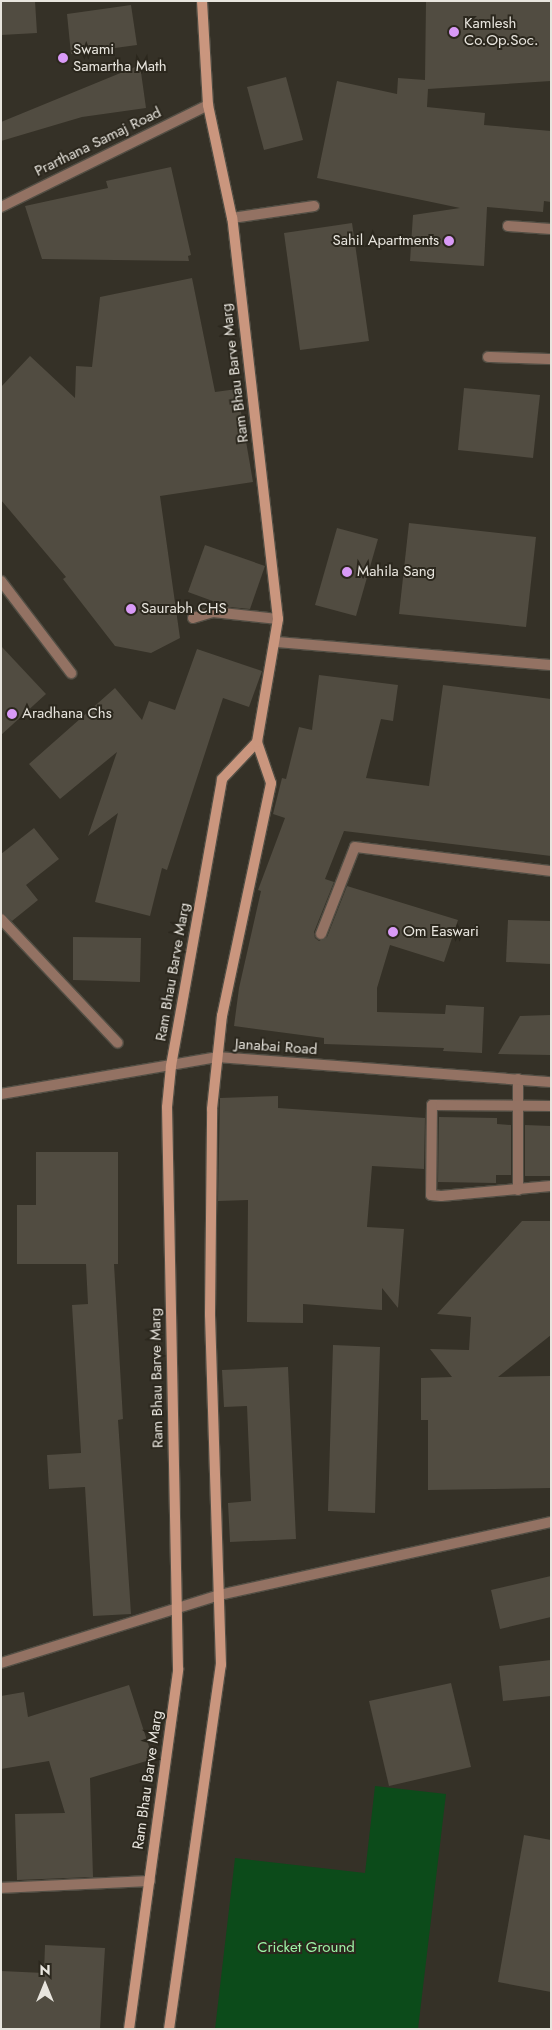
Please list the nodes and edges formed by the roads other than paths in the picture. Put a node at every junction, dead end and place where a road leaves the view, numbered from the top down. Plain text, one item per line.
1 (202, 1) edge
2 (208, 105) junction
3 (314, 206) dead end
4 (1, 207) edge
5 (232, 218) junction
6 (508, 226) dead end
7 (551, 228) edge
8 (488, 357) dead end
9 (551, 359) edge
10 (1, 581) edge
11 (193, 618) dead end
12 (278, 620) junction
13 (276, 642) junction
14 (551, 665) edge
15 (71, 673) dead end
16 (257, 742) junction
17 (551, 871) edge
18 (1, 919) edge
19 (321, 934) dead end
20 (118, 1043) dead end
21 (217, 1058) junction
22 (171, 1066) junction
23 (518, 1079) junction
24 (551, 1082) edge
25 (1, 1094) edge
26 (518, 1105) junction
27 (551, 1106) edge
28 (551, 1186) edge
29 (518, 1190) junction
30 (551, 1522) edge
31 (219, 1595) junction
32 (177, 1606) junction
33 (1, 1663) edge
34 (150, 1881) junction
35 (1, 1888) edge
36 (129, 2029) edge
37 (169, 2029) edge

1 - 2 street, Ram Bhau Barve Marg
2 - 4 street, Prarthana Samaj Road
2 - 5 street, Ram Bhau Barve Marg
3 - 5 street
5 - 12 street, Ram Bhau Barve Marg
6 - 7 street
8 - 9 street
10 - 15 street
11 - 12 street
12 - 13 street, Ram Bhau Barve Marg
13 - 14 street
13 - 16 street, Ram Bhau Barve Marg
16 - 21 street, Ram Bhau Barve Marg
16 - 22 street, Ram Bhau Barve Marg
17 - 19 street
18 - 20 street
21 - 22 street, Janabai Road
21 - 23 street, Janabai Road
21 - 31 street, Ram Bhau Barve Marg
22 - 25 street, Janabai Road
22 - 32 street, Ram Bhau Barve Marg
23 - 24 street, Janabai Road
23 - 26 street
26 - 27 street
26 - 29 street
26 - 29 street
28 - 29 street
30 - 31 street
31 - 32 street
31 - 37 street, Ram Bhau Barve Marg
32 - 33 street
32 - 34 street, Ram Bhau Barve Marg
34 - 35 street
34 - 36 street, Ram Bhau Barve Marg

